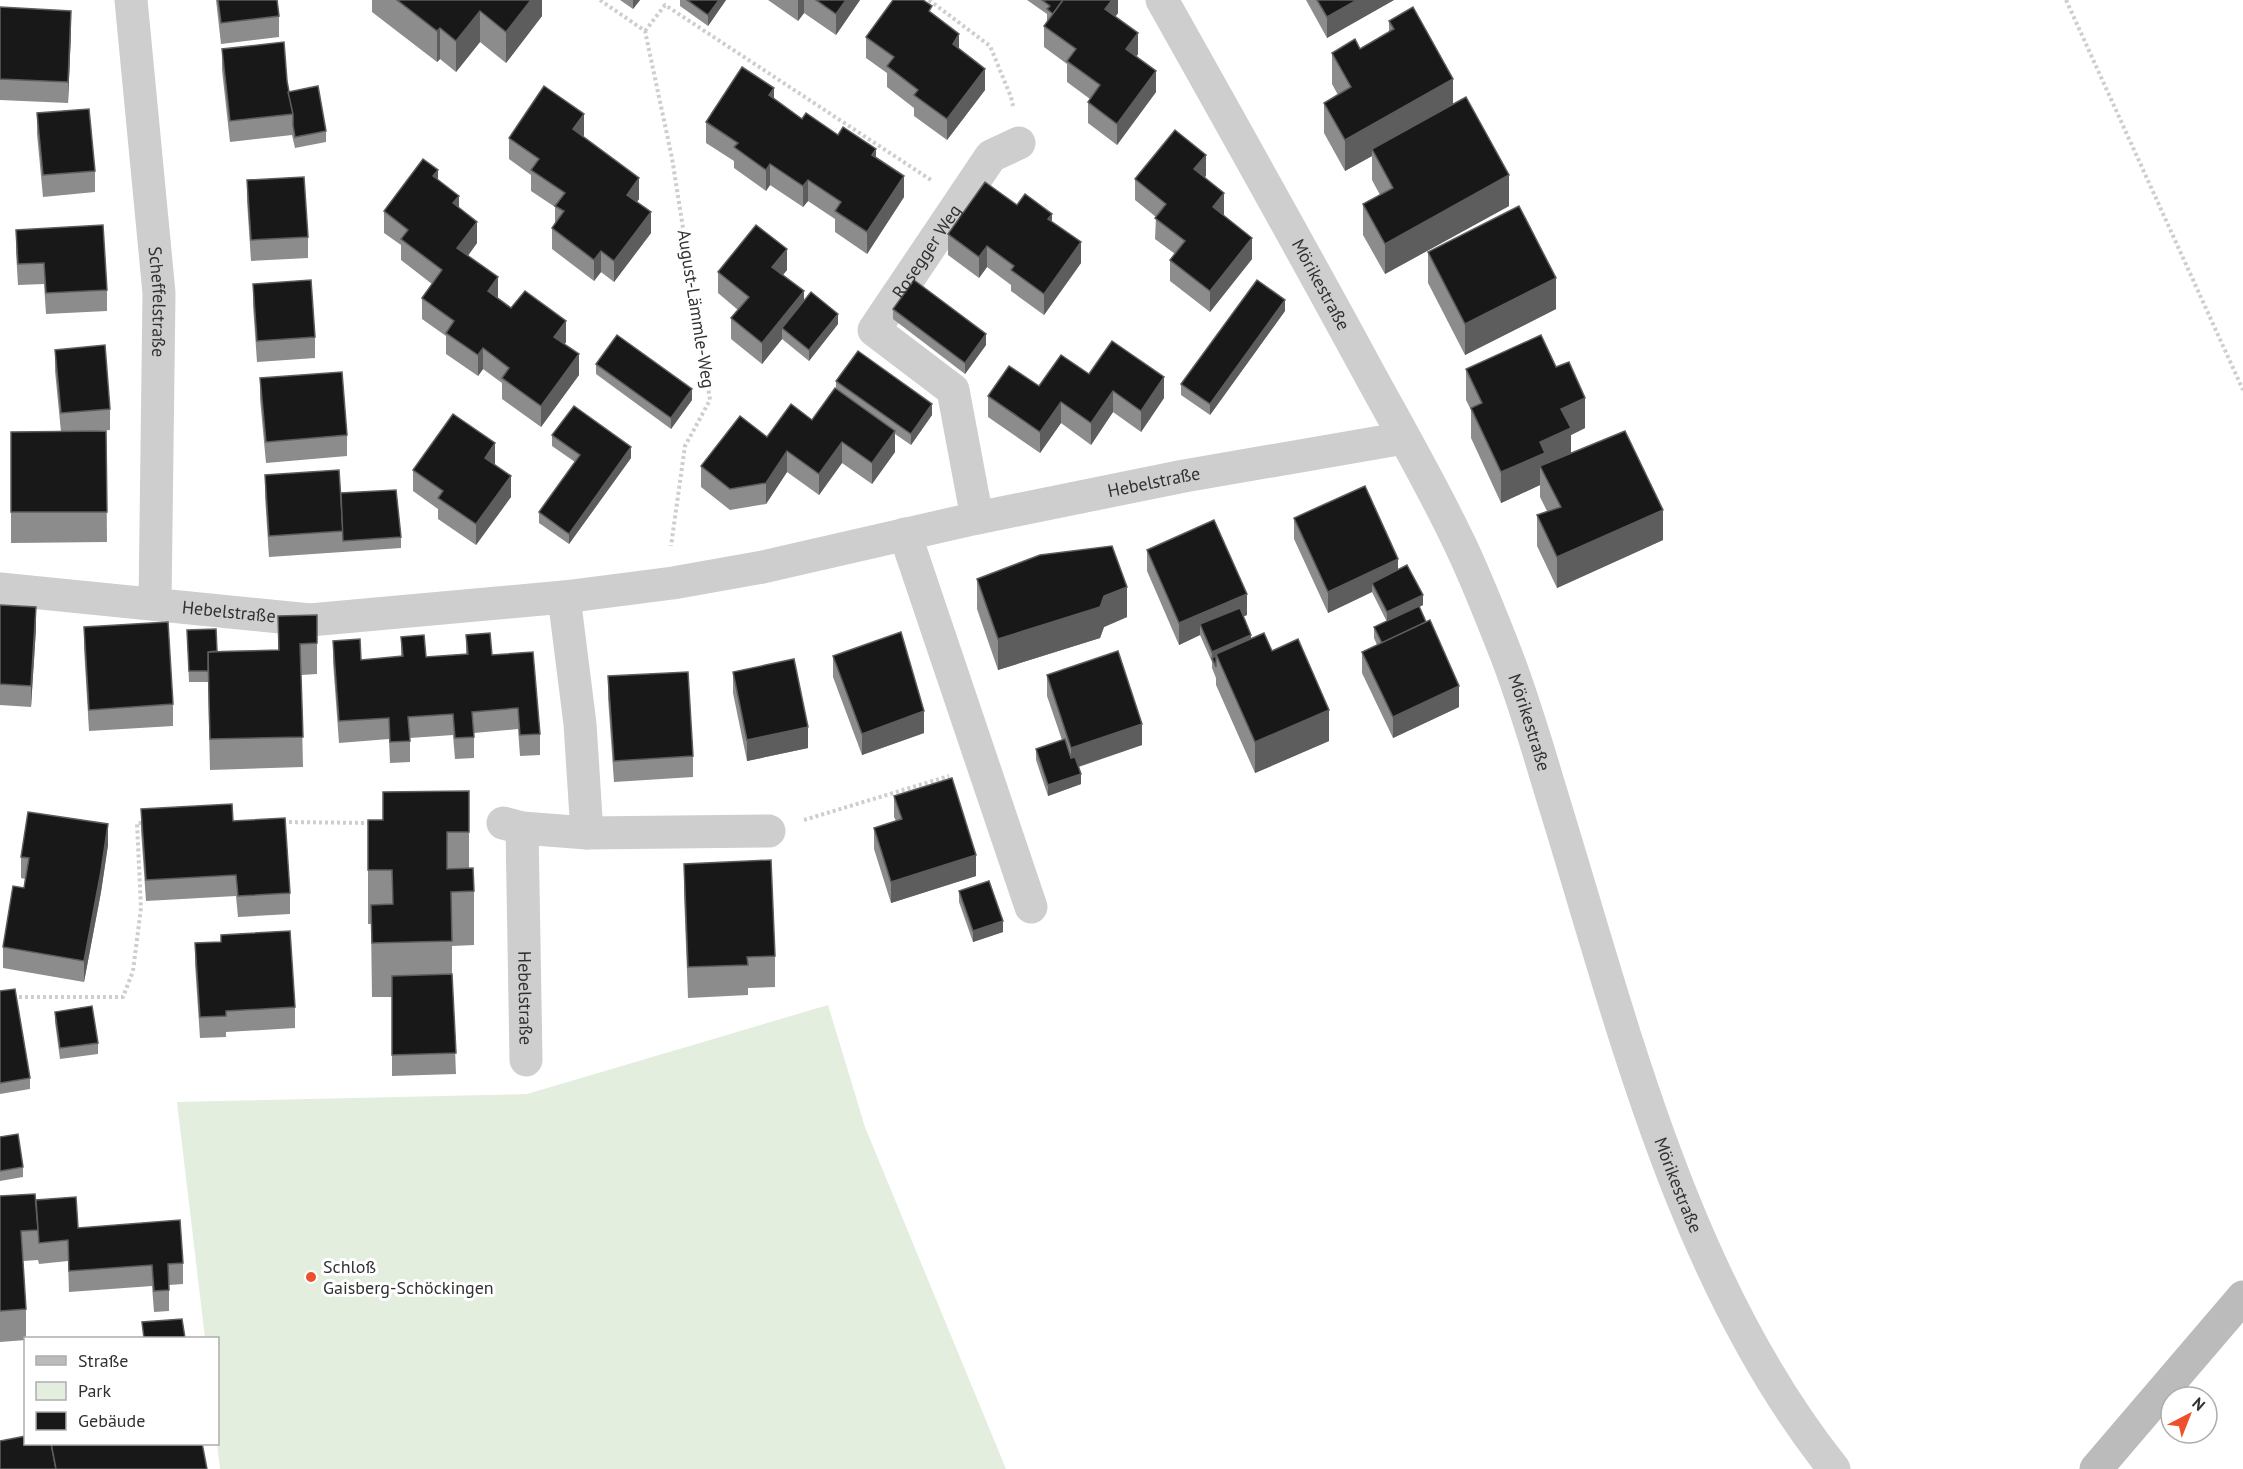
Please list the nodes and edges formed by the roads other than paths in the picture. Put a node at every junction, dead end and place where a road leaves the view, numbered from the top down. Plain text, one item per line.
1 (131, 0) edge
2 (1162, 0) edge
3 (1019, 143) road end
4 (1404, 438) junction
5 (977, 518) junction
6 (905, 534) junction
7 (0, 589) edge
8 (564, 597) junction
9 (155, 604) junction
10 (768, 831) road end
11 (587, 833) junction
12 (1031, 908) dead end
13 (526, 1060) dead end
14 (2243, 1297) edge
15 (1834, 1469) edge
16 (2096, 1469) edge

1 - 9 street, Scheffelstraße
2 - 4 street, Mörikestraße
3 - 5 street, Rosegger Weg
4 - 5 street, Hebelstraße
4 - 15 street, Mörikestraße
5 - 6 street, Hebelstraße
6 - 8 street, Hebelstraße
6 - 12 street
7 - 9 street, Hebelstraße
8 - 9 street, Hebelstraße
8 - 11 street
10 - 11 street, Hebelstraße
11 - 13 street, Hebelstraße
14 - 16 main road

